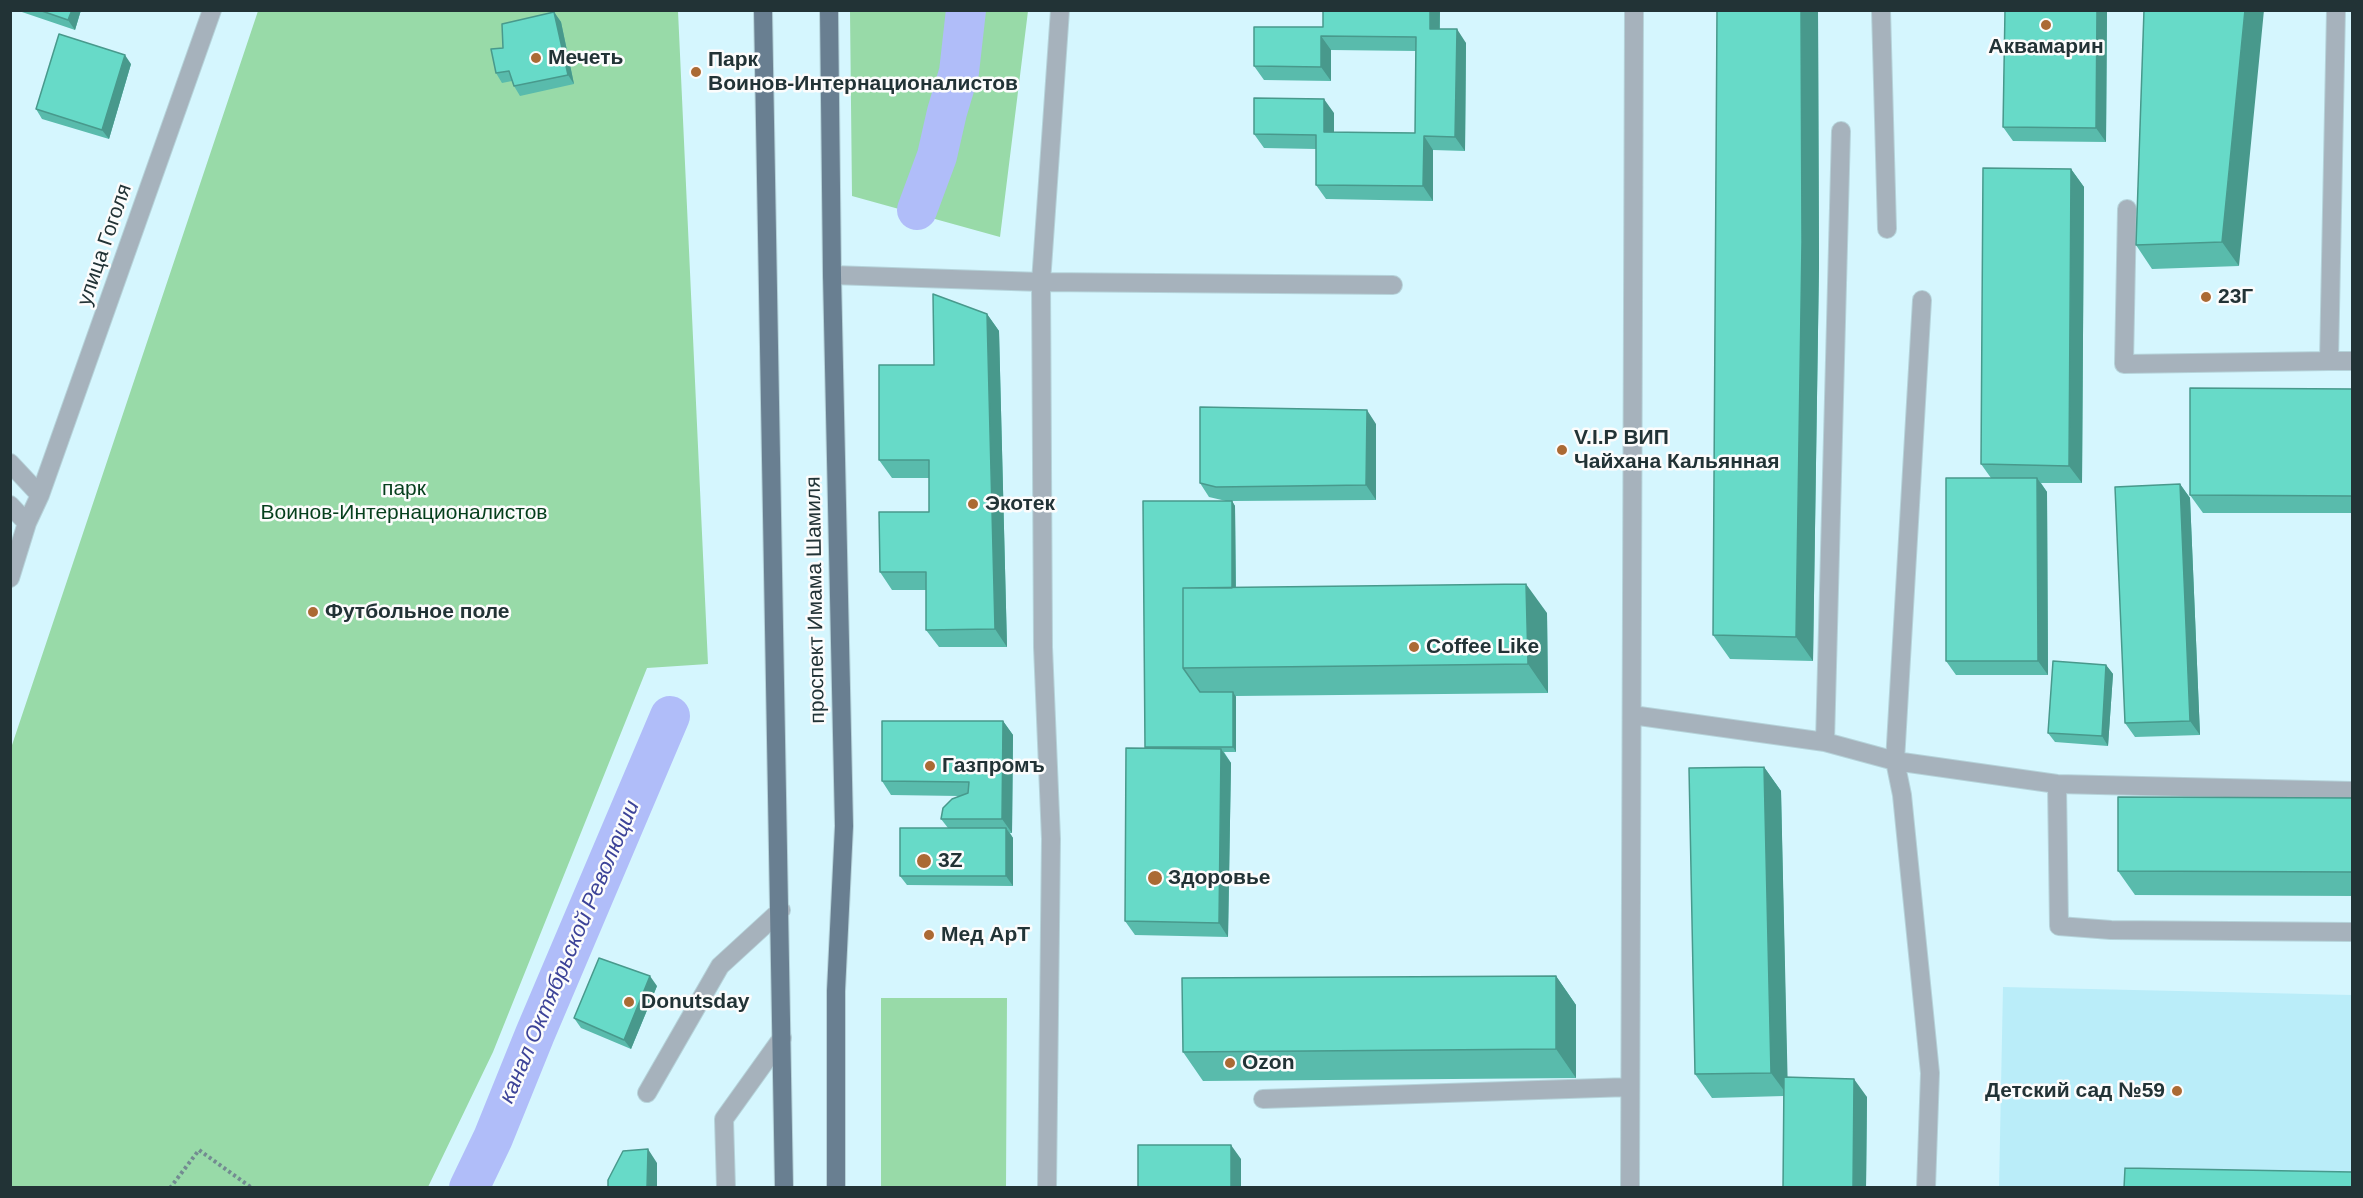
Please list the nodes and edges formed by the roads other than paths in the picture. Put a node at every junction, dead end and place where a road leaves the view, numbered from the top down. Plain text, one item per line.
1 (212, 10) edge
2 (764, 10) edge
3 (830, 10) edge
4 (1060, 10) edge
5 (1634, 10) edge
6 (1881, 10) edge
7 (2336, 10) edge
8 (1841, 131) dead end
9 (2127, 209) dead end
10 (1887, 230) dead end
11 (832, 275) junction
12 (1041, 282) junction
13 (1393, 285) dead end
14 (1922, 300) dead end
15 (2329, 361) junction
16 (2352, 361) edge
17 (10, 463) edge
18 (40, 495) junction
19 (10, 505) edge
20 (27, 523) junction
21 (10, 578) edge
22 (1632, 715) junction
23 (1825, 742) junction
24 (1896, 761) junction
25 (2057, 784) junction
26 (2352, 791) edge
27 (781, 910) junction
28 (2352, 932) edge
29 (782, 1038) junction
30 (1630, 1087) junction
31 (647, 1093) dead end
32 (1263, 1099) edge
33 (726, 1188) edge
34 (784, 1188) edge
35 (836, 1188) edge
36 (1047, 1188) edge
37 (1630, 1188) edge
38 (1926, 1188) edge

1 - 18 street, улица Гоголя
2 - 27 main road, проспект Имама Шамиля
3 - 11 main road, проспект Имама Шамиля
4 - 12 street
5 - 22 street
6 - 10 street
7 - 15 street
8 - 23 street
9 - 15 street
11 - 12 street
11 - 35 main road, проспект Имама Шамиля
12 - 13 street
12 - 36 street
14 - 24 street
15 - 16 street
17 - 18 street
18 - 20 street, улица Гоголя
19 - 20 street
20 - 21 street, улица Гоголя
22 - 23 street
22 - 30 street
23 - 24 street
24 - 25 street
24 - 38 street
25 - 26 street
25 - 28 street
27 - 29 main road, проспект Имама Шамиля
27 - 31 street
29 - 33 street
29 - 34 main road, проспект Имама Шамиля
30 - 32 street
30 - 37 street

